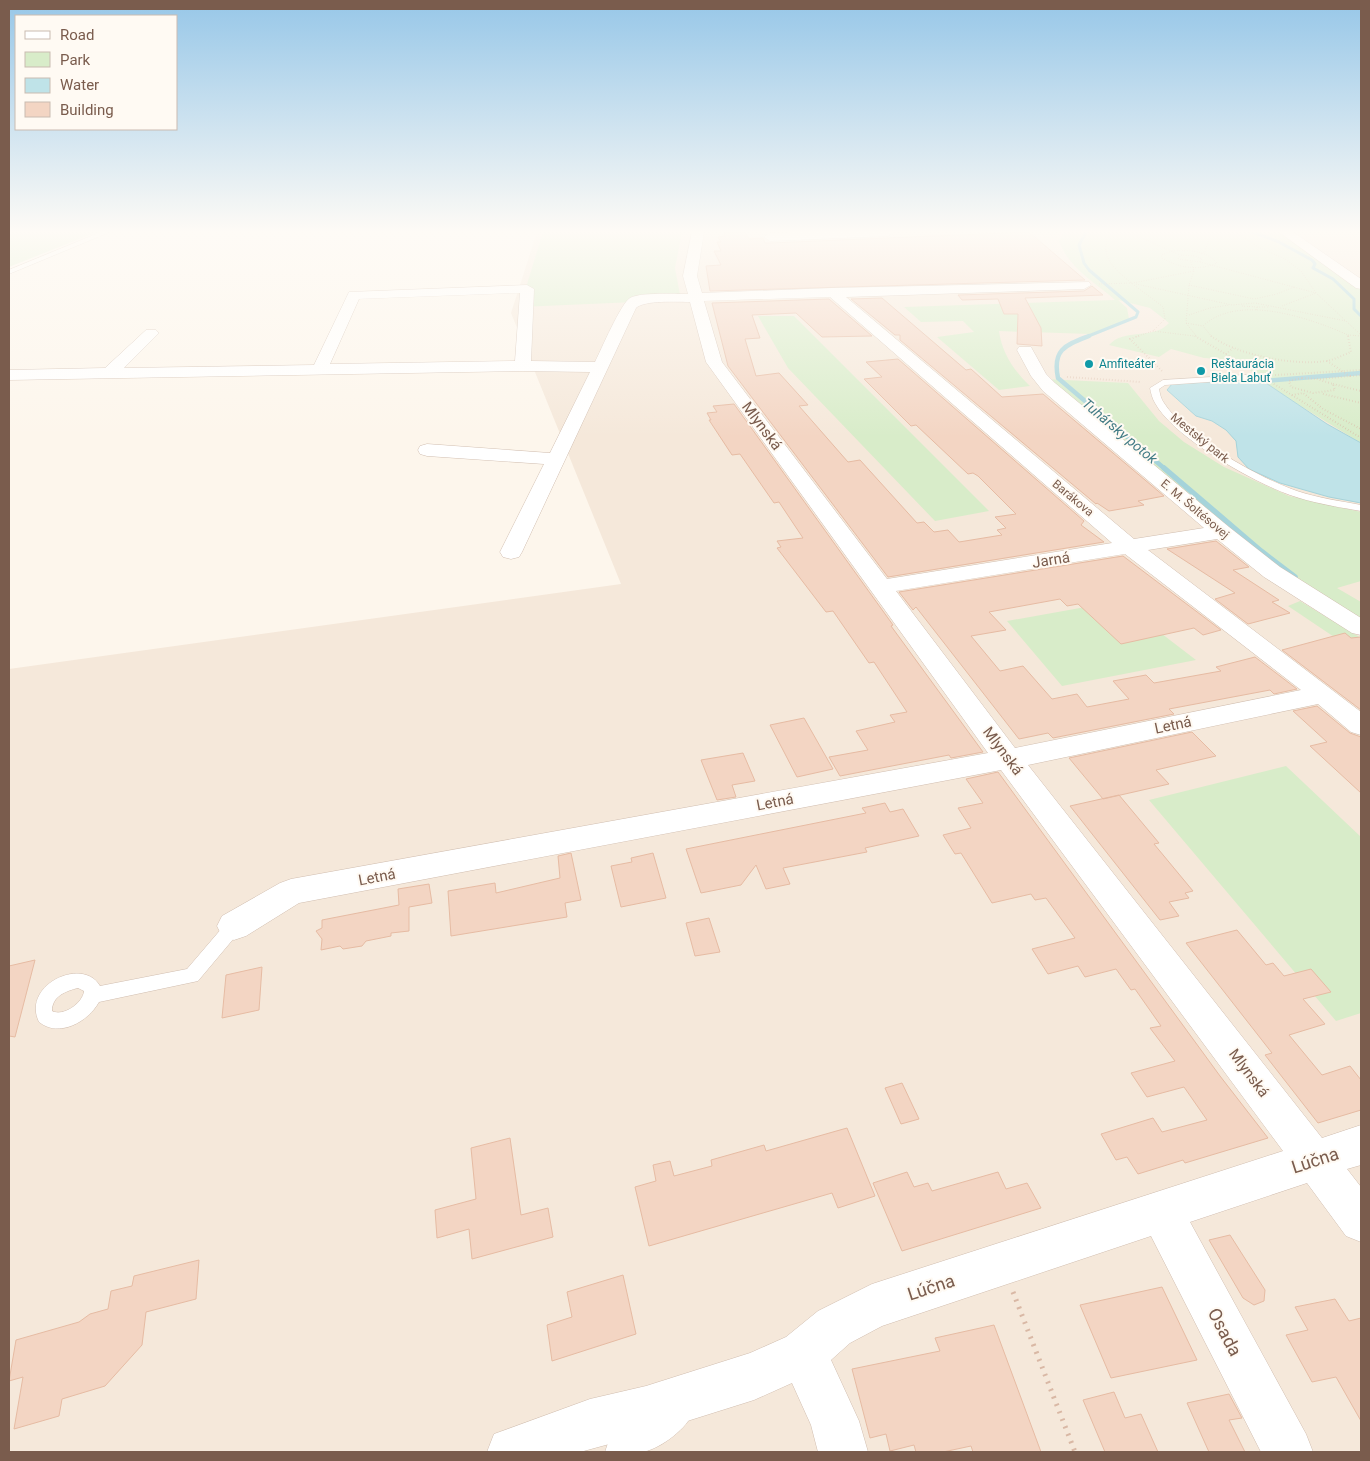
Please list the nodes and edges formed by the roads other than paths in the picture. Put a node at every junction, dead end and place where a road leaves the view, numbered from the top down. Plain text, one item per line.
1 (352, 300) edge
2 (526, 300) edge
3 (644, 300) edge
4 (696, 300) edge
5 (842, 300) edge
6 (151, 332) dead end
7 (1025, 350) dead end
8 (523, 366) junction
9 (601, 367) junction
10 (320, 370) junction
11 (110, 373) junction
12 (9, 375) edge
13 (1262, 376) road end
14 (427, 450) dead end
15 (556, 459) junction
16 (1361, 508) edge
17 (1221, 532) junction
18 (1130, 547) junction
19 (512, 552) dead end
20 (880, 587) junction
21 (1361, 628) edge
22 (1323, 694) junction
23 (1361, 726) edge
24 (1008, 759) junction
25 (234, 926) joint
26 (94, 995) dead end
27 (1361, 1145) edge
28 (1314, 1159) junction
29 (1161, 1212) junction
30 (1361, 1221) edge
31 (803, 1354) junction
32 (709, 1391) junction
33 (512, 1452) edge
34 (617, 1452) edge
35 (843, 1452) edge
36 (1288, 1452) edge

1 - 10 street
2 - 8 street
3 - 9 street
4 - 20 street, Mlynská
5 - 18 street, Barákova
6 - 11 street
7 - 17 street, E. M. Šoltésovej
8 - 9 street
8 - 10 street
9 - 15 street
10 - 11 street
11 - 12 street
13 - 16 lane, Mestský park
14 - 15 street
15 - 19 street
17 - 18 street, Jarná
17 - 21 street, E. M. Šoltésovej
18 - 20 street, Jarná
18 - 22 street, Barákova
20 - 24 street, Mlynská
22 - 23 street, Barákova
22 - 24 street, Letná
24 - 25 street, Letná
24 - 28 street, Mlynská
25 - 26 lane
27 - 28 street, Lúčna
28 - 29 street, Lúčna
28 - 30 street, Mlynská
29 - 31 street, Lúčna
29 - 36 street, Osada
31 - 32 street, Lúčna
31 - 35 street
32 - 33 street, Lúčna
32 - 34 lane

